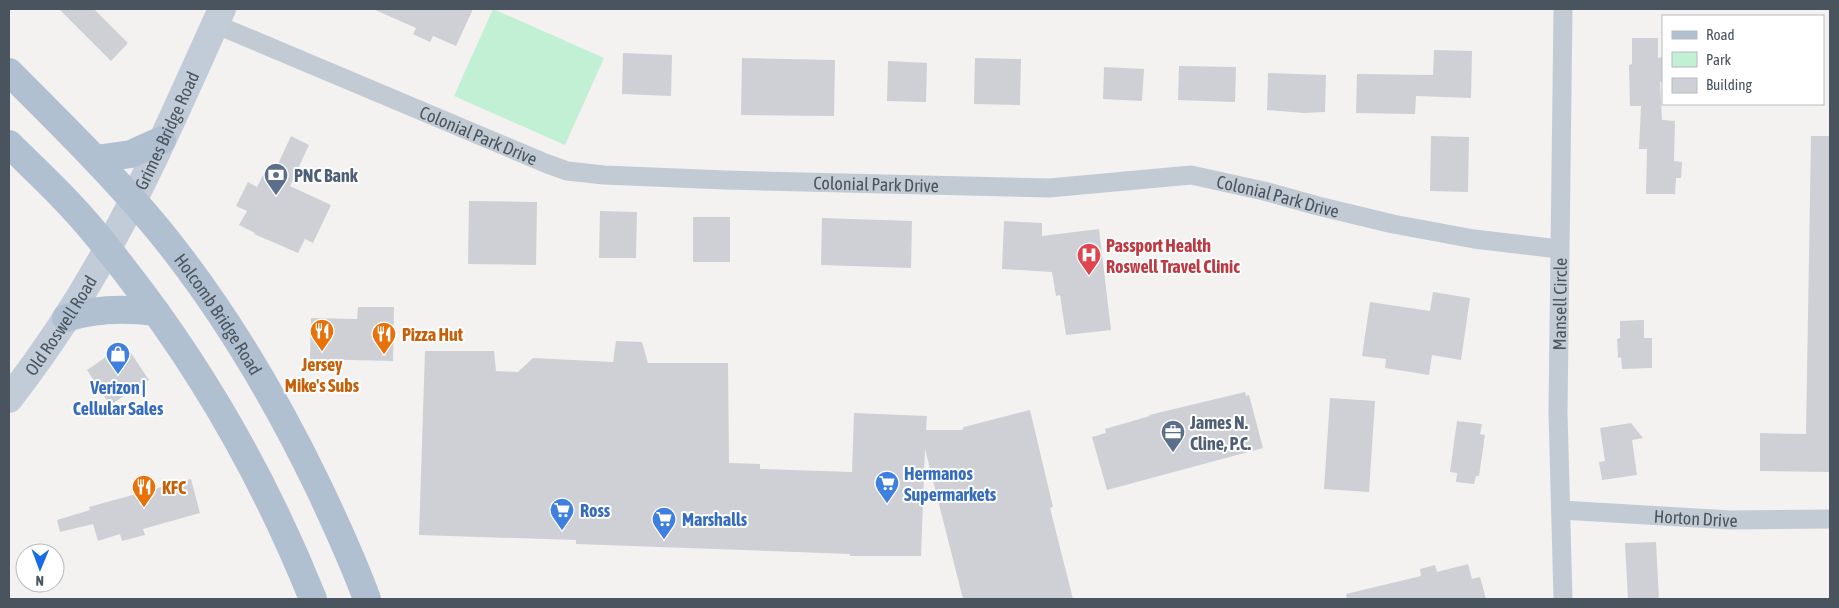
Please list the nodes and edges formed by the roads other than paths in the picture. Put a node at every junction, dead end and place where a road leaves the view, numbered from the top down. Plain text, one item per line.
1 (1564, 9) edge
2 (218, 16) edge
3 (9, 72) edge
4 (162, 140) junction
5 (9, 144) edge
6 (96, 159) junction
7 (133, 200) junction
8 (108, 249) junction
9 (1560, 249) junction
10 (156, 312) junction
11 (66, 318) junction
12 (9, 399) edge
13 (1562, 510) junction
14 (1830, 519) edge
15 (313, 599) edge
16 (367, 599) edge
17 (1563, 599) edge

1 - 9 street, Mansell Circle
2 - 4 street, Grimes Bridge Road
2 - 9 street, Colonial Park Drive
3 - 6 main road, Holcomb Bridge Road
4 - 6 main road
4 - 7 street, Grimes Bridge Road
5 - 8 main road
6 - 7 main road, Holcomb Bridge Road
7 - 8 street, Grimes Bridge Road
7 - 16 main road, Holcomb Bridge Road
8 - 10 main road
8 - 11 street, Old Roswell Road
9 - 13 street, Mansell Circle
10 - 11 main road
10 - 15 main road
11 - 12 street, Old Roswell Road
13 - 14 street, Horton Drive
13 - 17 street, Mansell Circle

